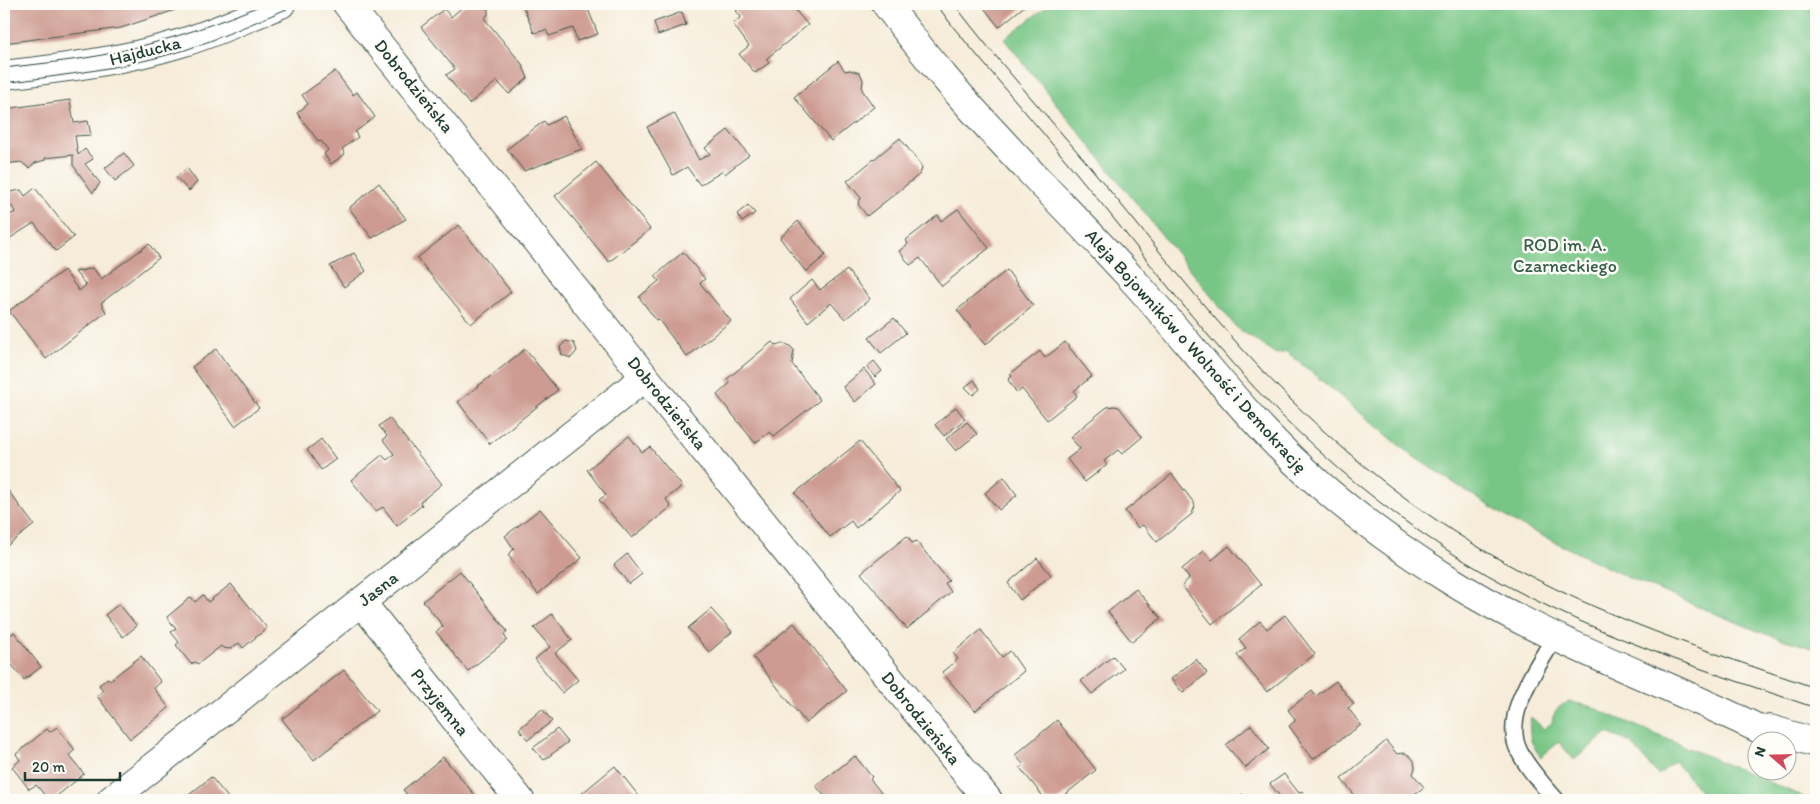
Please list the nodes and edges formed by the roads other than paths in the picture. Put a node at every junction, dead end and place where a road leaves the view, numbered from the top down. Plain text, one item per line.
1 (281, 4) edge
2 (348, 4) edge
3 (886, 4) edge
4 (4, 75) edge
5 (646, 376) junction
6 (361, 602) junction
7 (1555, 637) junction
8 (1750, 723) junction
9 (1767, 732) edge
10 (1816, 743) edge
11 (1798, 748) edge
12 (1816, 758) edge
13 (111, 800) edge
14 (520, 800) edge
15 (988, 800) edge
16 (1556, 800) edge

1 - 4 street, Hajducka
2 - 5 street, Dobrodzieńska
3 - 7 street, Aleja Bojowników o Wolność i Demokrację
5 - 6 street, Jasna
5 - 15 street, Dobrodzieńska
6 - 13 street, Jasna
6 - 14 street, Przyjemna
7 - 8 street, Aleja Bojowników o Wolność i Demokrację
7 - 16 lane
8 - 9 street, Aleja Bojowników o Wolność i Demokrację
8 - 10 street, Aleja Bojowników o Wolność i Demokrację
11 - 12 street, Aleja Bojowników o Wolność i Demokrację

